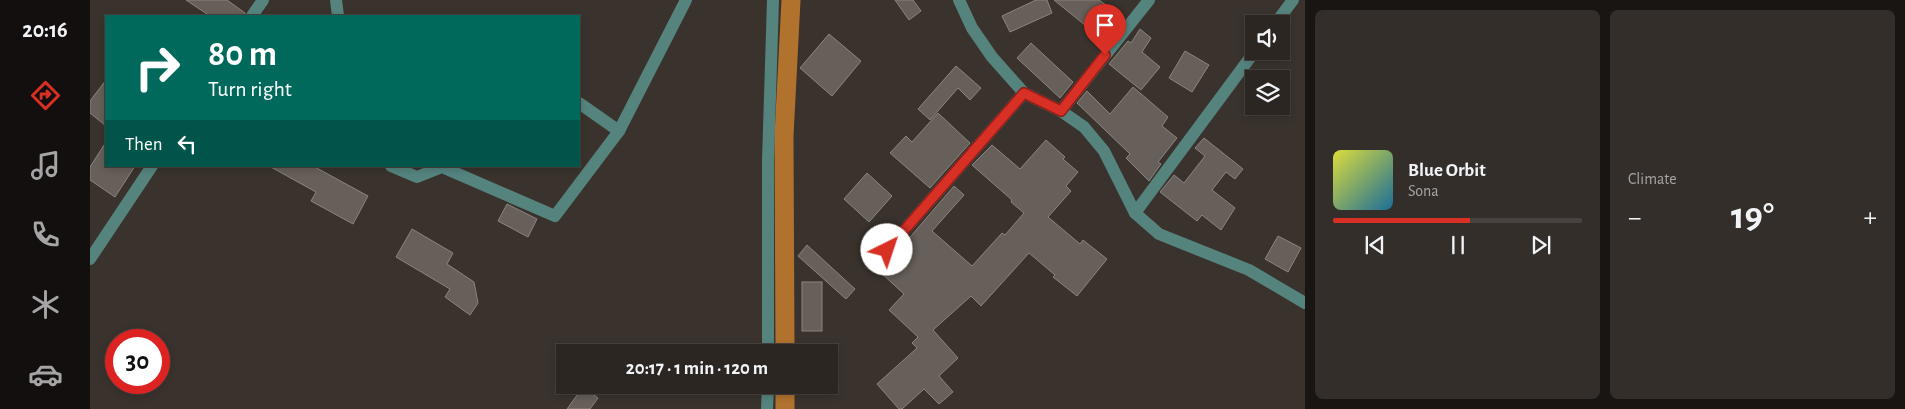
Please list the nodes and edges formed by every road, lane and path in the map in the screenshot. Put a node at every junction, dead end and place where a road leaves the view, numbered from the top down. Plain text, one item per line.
1 (263, 0) edge
2 (336, 0) edge
3 (686, 0) edge
4 (773, 0) edge
5 (959, 0) edge
6 (1149, 0) edge
7 (1293, 0) edge
8 (253, 15) edge
9 (338, 15) edge
10 (1282, 15) edge
11 (1248, 60) edge
12 (1024, 93) junction
13 (580, 104) edge
14 (1061, 111) junction
15 (619, 131) junction
16 (151, 167) edge
17 (394, 167) edge
18 (442, 167) edge
19 (442, 167) edge
20 (1135, 213) junction
21 (887, 250) dead end
22 (90, 259) edge
23 (1305, 303) edge
24 (768, 344) edge
25 (768, 394) edge
26 (768, 409) edge

1 - 8 street
2 - 9 street
3 - 15 street
4 - 24 street
5 - 12 street
6 - 14 street
7 - 10 street
11 - 20 street
12 - 14 street
12 - 21 street
13 - 15 street
14 - 20 street
15 - 18 street
16 - 22 street
17 - 19 street
20 - 23 street
25 - 26 street

